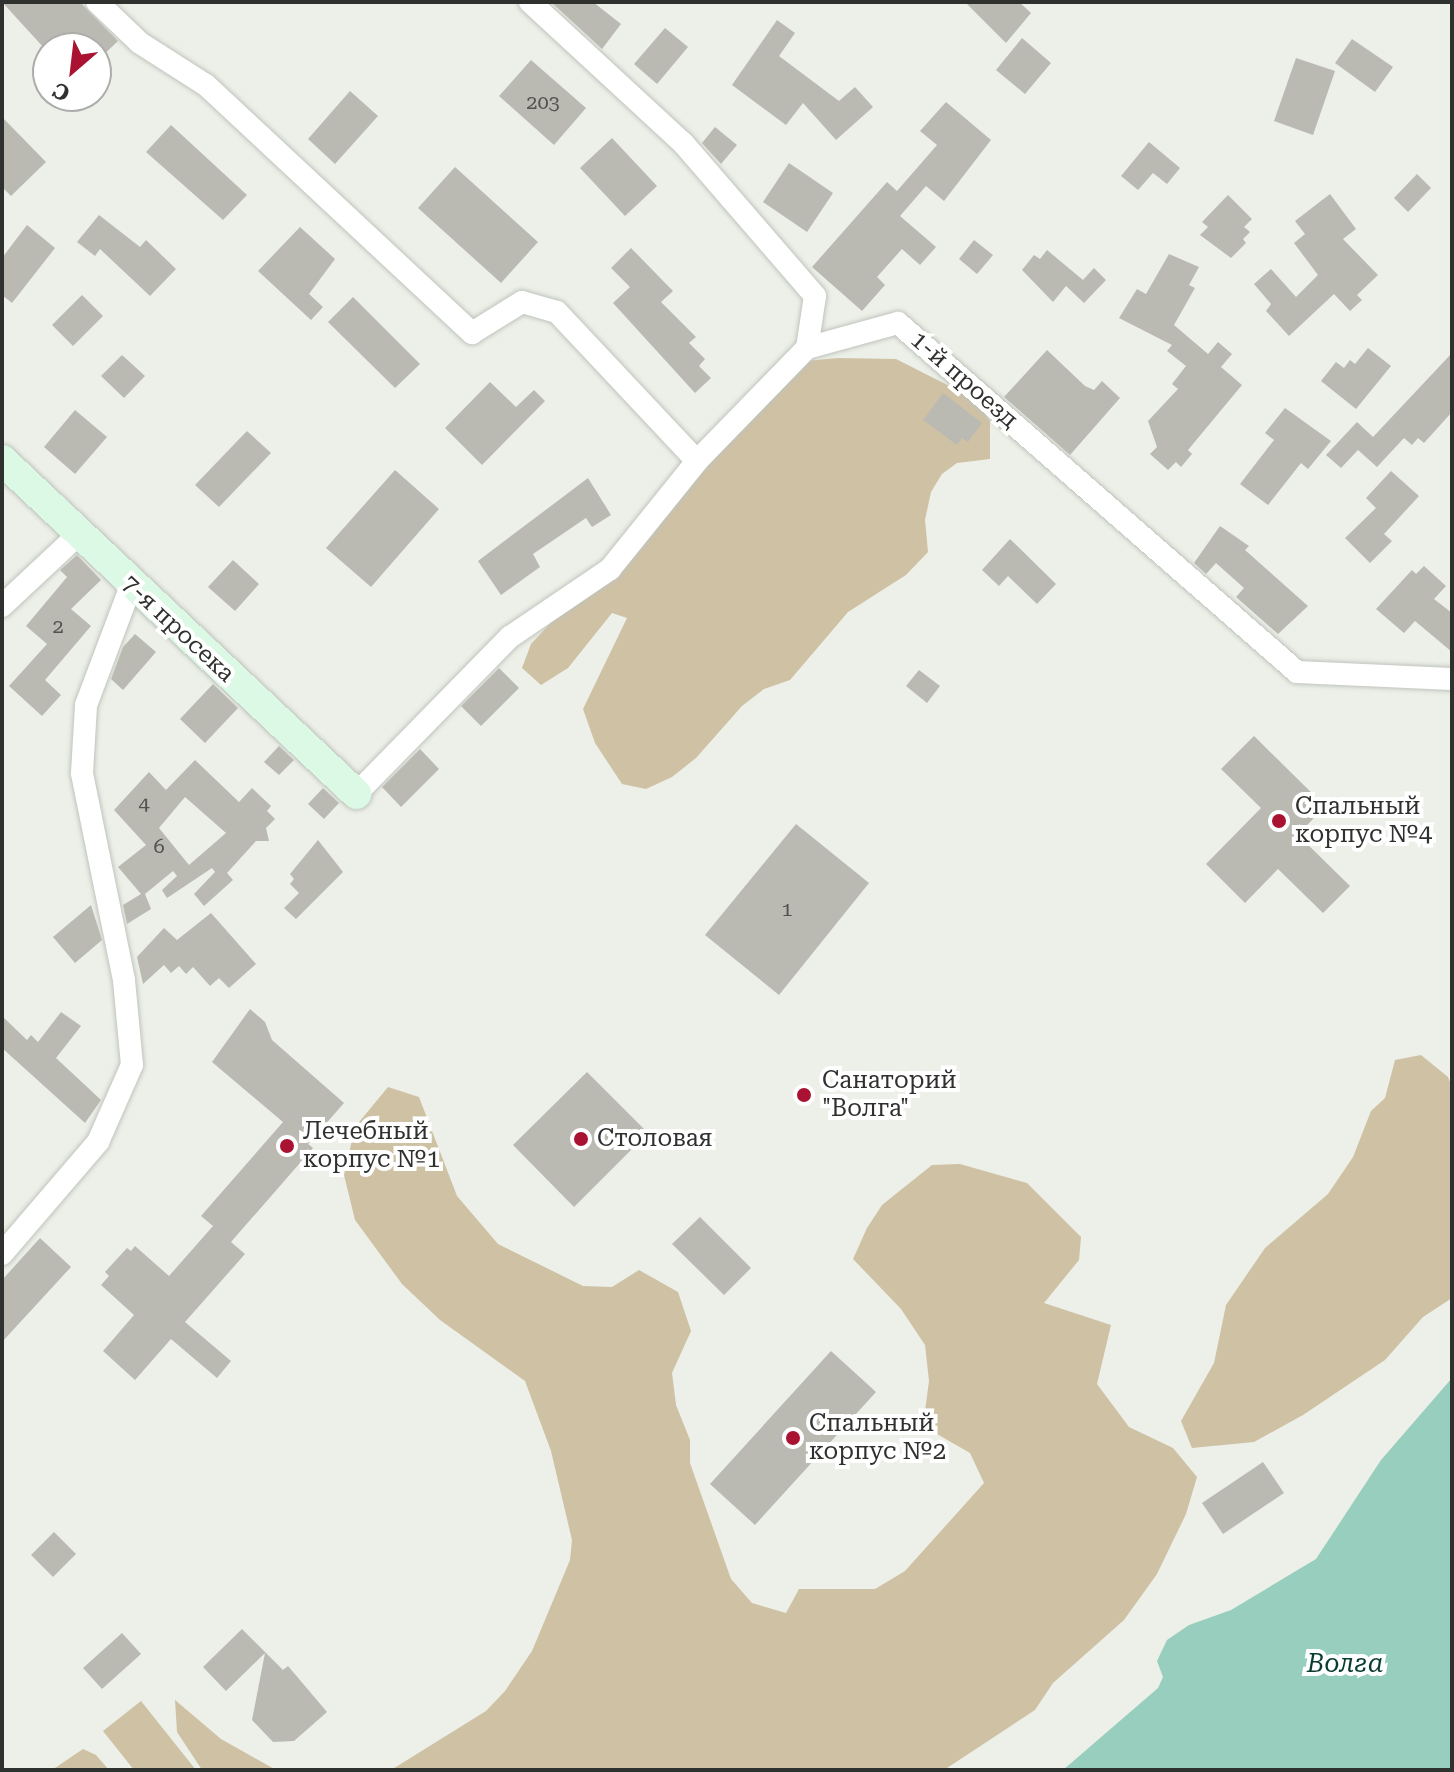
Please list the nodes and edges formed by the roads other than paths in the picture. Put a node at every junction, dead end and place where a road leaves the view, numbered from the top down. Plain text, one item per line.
1 (97, 2) edge
2 (530, 2) edge
3 (807, 348) junction
4 (2, 460) edge
5 (697, 461) junction
6 (78, 535) junction
7 (131, 586) junction
8 (2, 606) edge
9 (1452, 679) edge
10 (356, 794) joint
11 (2, 1254) edge

1 - 5 street
2 - 3 street
3 - 5 street
3 - 9 street, 1-й проезд
4 - 6 street, 7-я просека
5 - 10 street
6 - 7 street, 7-я просека
6 - 8 street
7 - 10 street, 7-я просека
7 - 11 street

